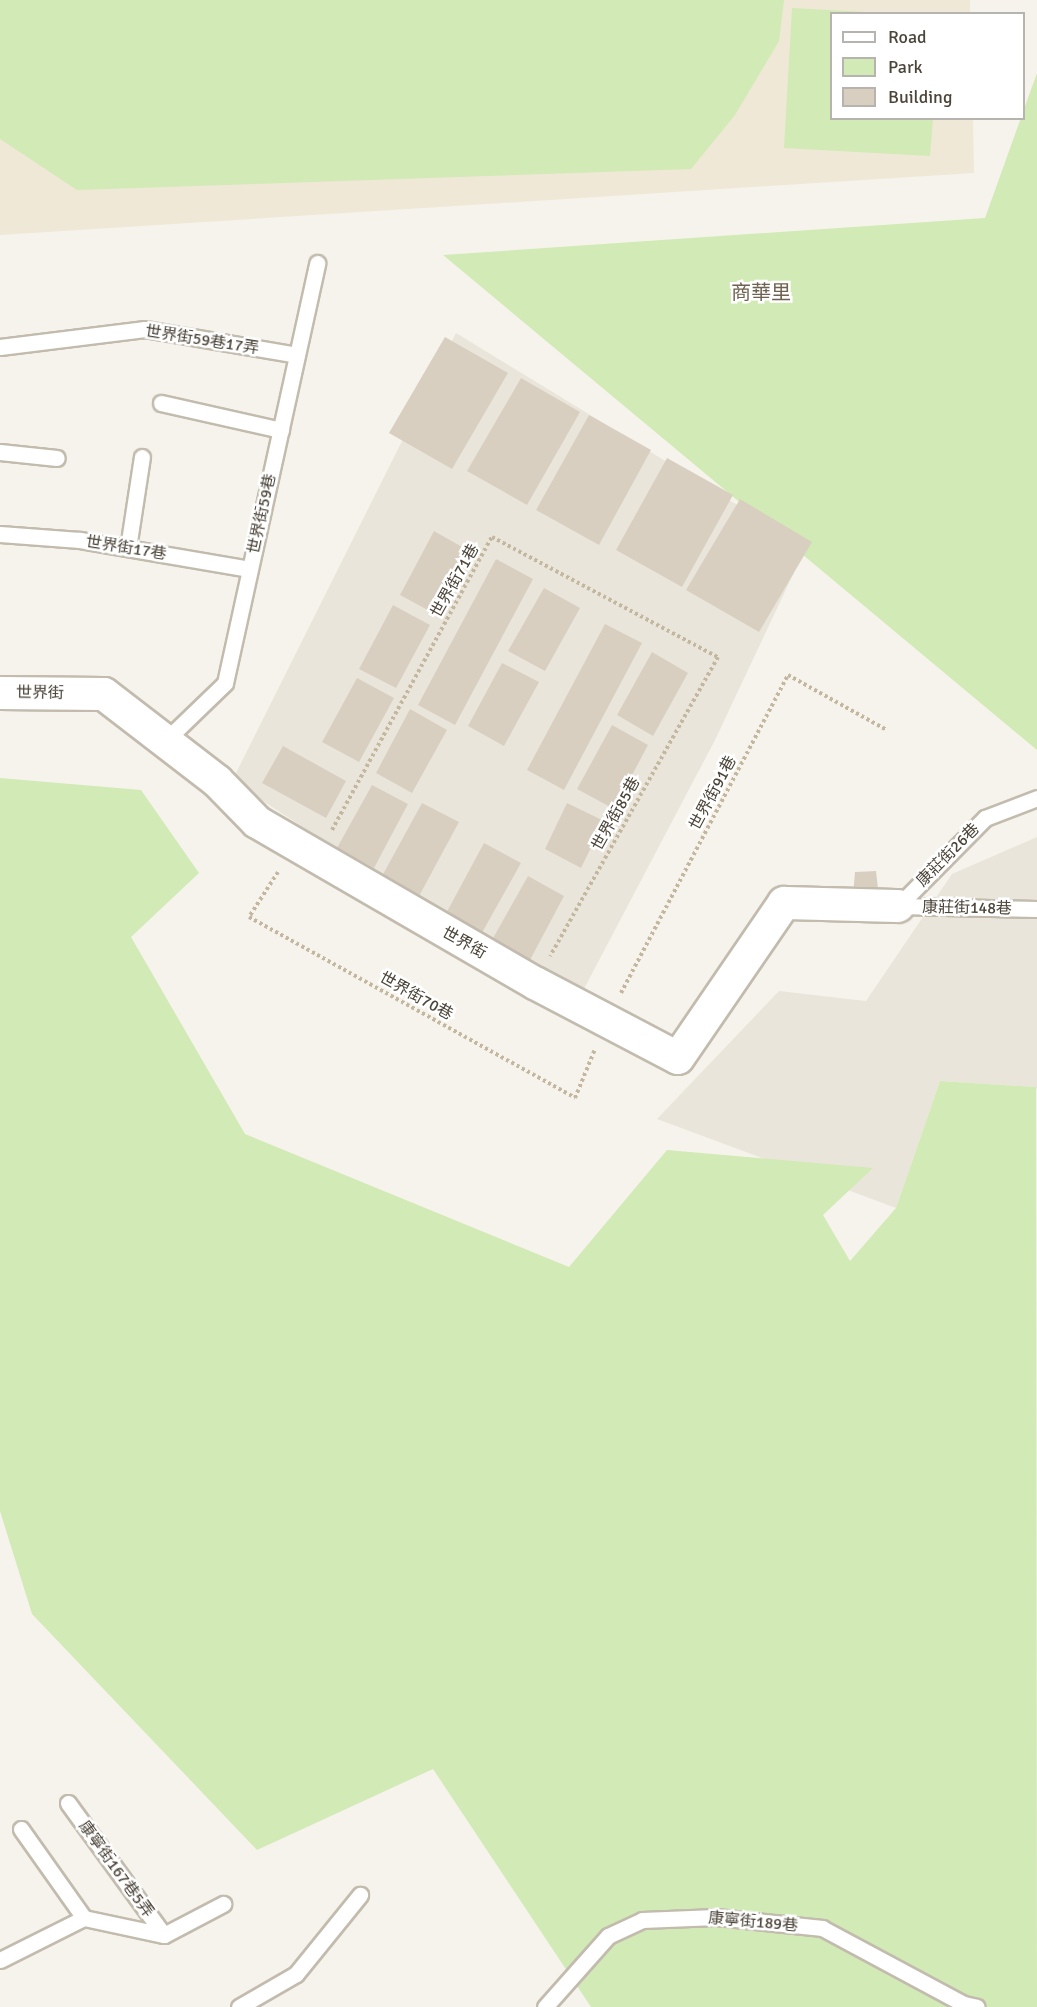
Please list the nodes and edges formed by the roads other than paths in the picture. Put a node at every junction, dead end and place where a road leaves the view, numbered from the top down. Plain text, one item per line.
1 (317, 263) dead end
2 (0, 347) edge
3 (297, 355) junction
4 (161, 403) dead end
5 (281, 430) junction
6 (0, 452) edge
7 (142, 457) dead end
8 (57, 458) dead end
9 (0, 534) edge
10 (128, 548) junction
11 (250, 569) junction
12 (0, 693) edge
13 (165, 741) junction
14 (1037, 798) edge
15 (898, 906) junction
16 (1037, 909) edge
17 (68, 1803) dead end
18 (21, 1829) dead end
19 (360, 1895) dead end
20 (223, 1904) dead end
21 (84, 1918) junction
22 (164, 1935) junction
23 (0, 1959) edge
24 (239, 2007) edge
25 (545, 2007) edge
26 (977, 2007) edge

1 - 3 lane, 世界街59巷
2 - 3 lane, 世界街59巷17弄
3 - 5 lane, 世界街59巷
4 - 5 lane
5 - 11 lane, 世界街59巷
6 - 8 lane
7 - 10 lane
9 - 10 lane, 世界街17巷
10 - 11 lane, 世界街17巷
11 - 13 lane, 世界街59巷
12 - 13 street, 世界街
13 - 15 street, 世界街
14 - 15 lane, 康莊街26巷
15 - 16 lane, 康莊街148巷
17 - 22 lane, 康寧街167巷5弄
18 - 21 lane
19 - 24 lane
20 - 22 lane
21 - 22 lane
21 - 23 lane
25 - 26 lane, 康寧街189巷

